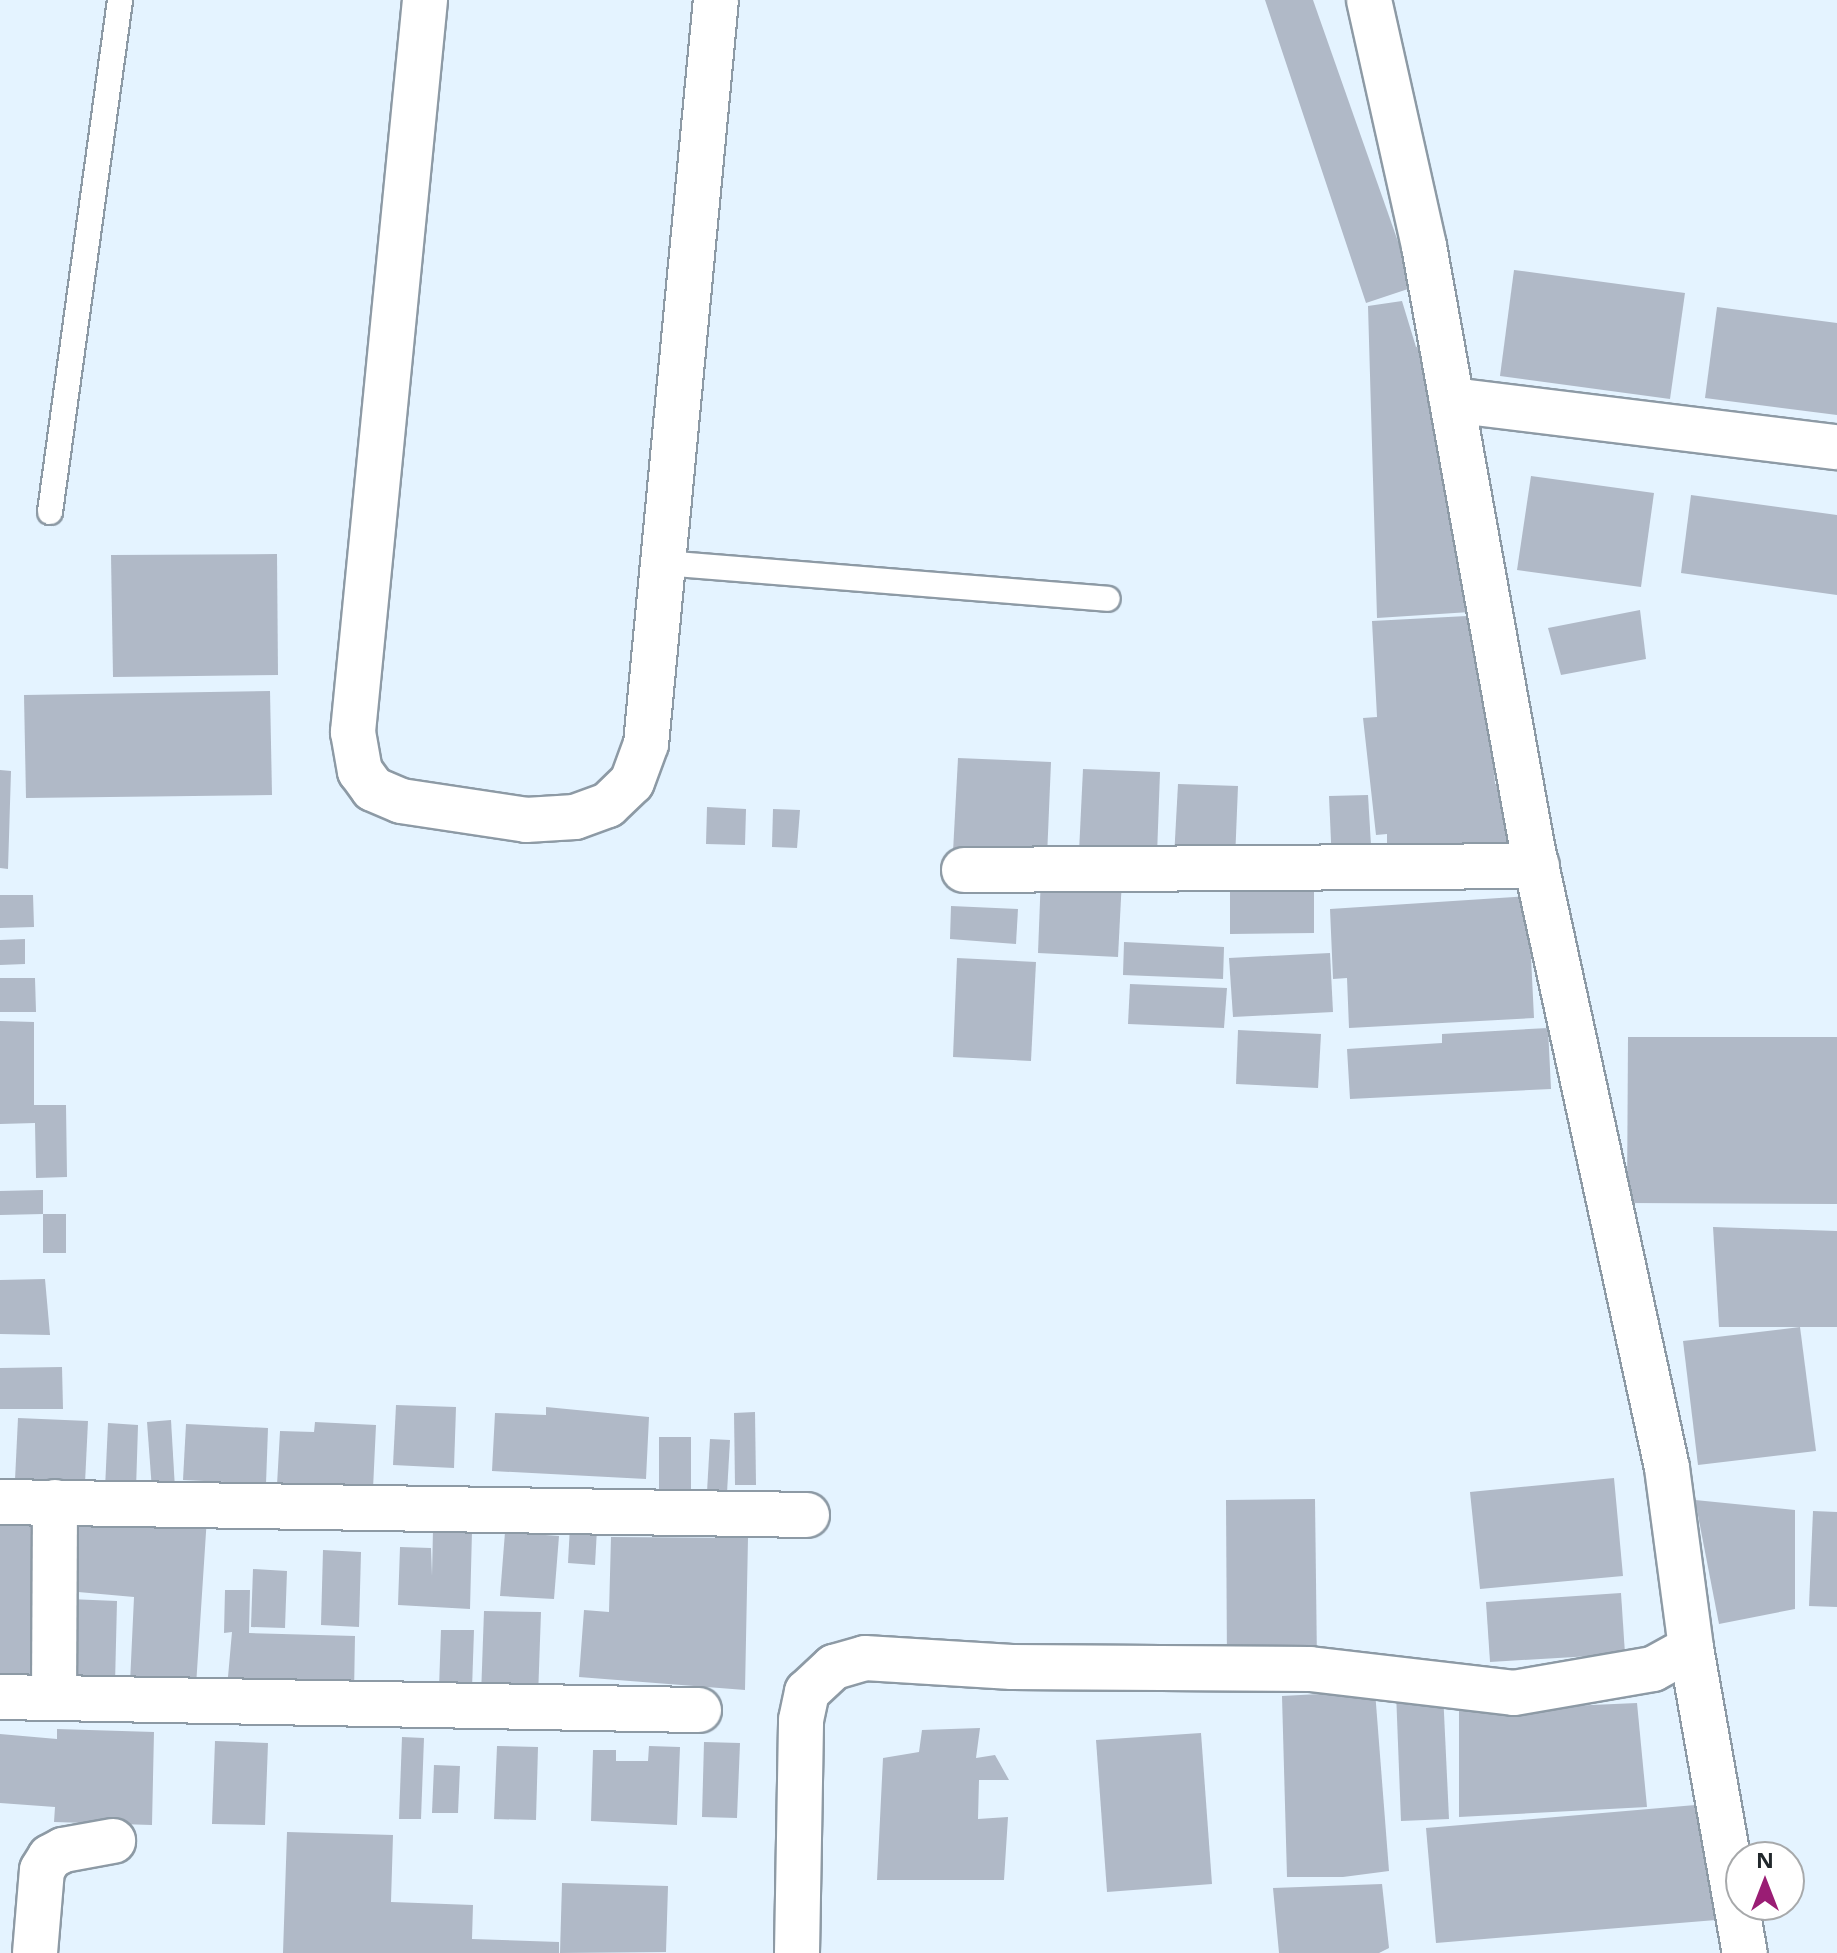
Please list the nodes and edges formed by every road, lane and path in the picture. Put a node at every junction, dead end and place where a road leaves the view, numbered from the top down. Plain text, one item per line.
1 (120, 0) edge
2 (425, 0) edge
3 (716, 0) edge
4 (1369, 0) edge
5 (1452, 400) junction
6 (1837, 447) edge
7 (50, 512) dead end
8 (663, 563) junction
9 (1108, 599) dead end
10 (1537, 866) junction
11 (964, 870) dead end
12 (0, 1502) edge
13 (55, 1502) junction
14 (807, 1515) dead end
15 (1691, 1648) junction
16 (54, 1696) junction
17 (0, 1697) edge
18 (699, 1710) dead end
19 (113, 1841) dead end
20 (35, 1953) edge
21 (797, 1953) edge
22 (1745, 1953) edge

1 - 7 lane
2 - 8 street
3 - 8 street
4 - 5 street
5 - 6 street
5 - 10 street
8 - 9 lane
10 - 11 street
10 - 15 street
12 - 13 street
13 - 14 street
13 - 16 street
15 - 21 street
15 - 22 street
16 - 17 street
16 - 18 street
19 - 20 street

